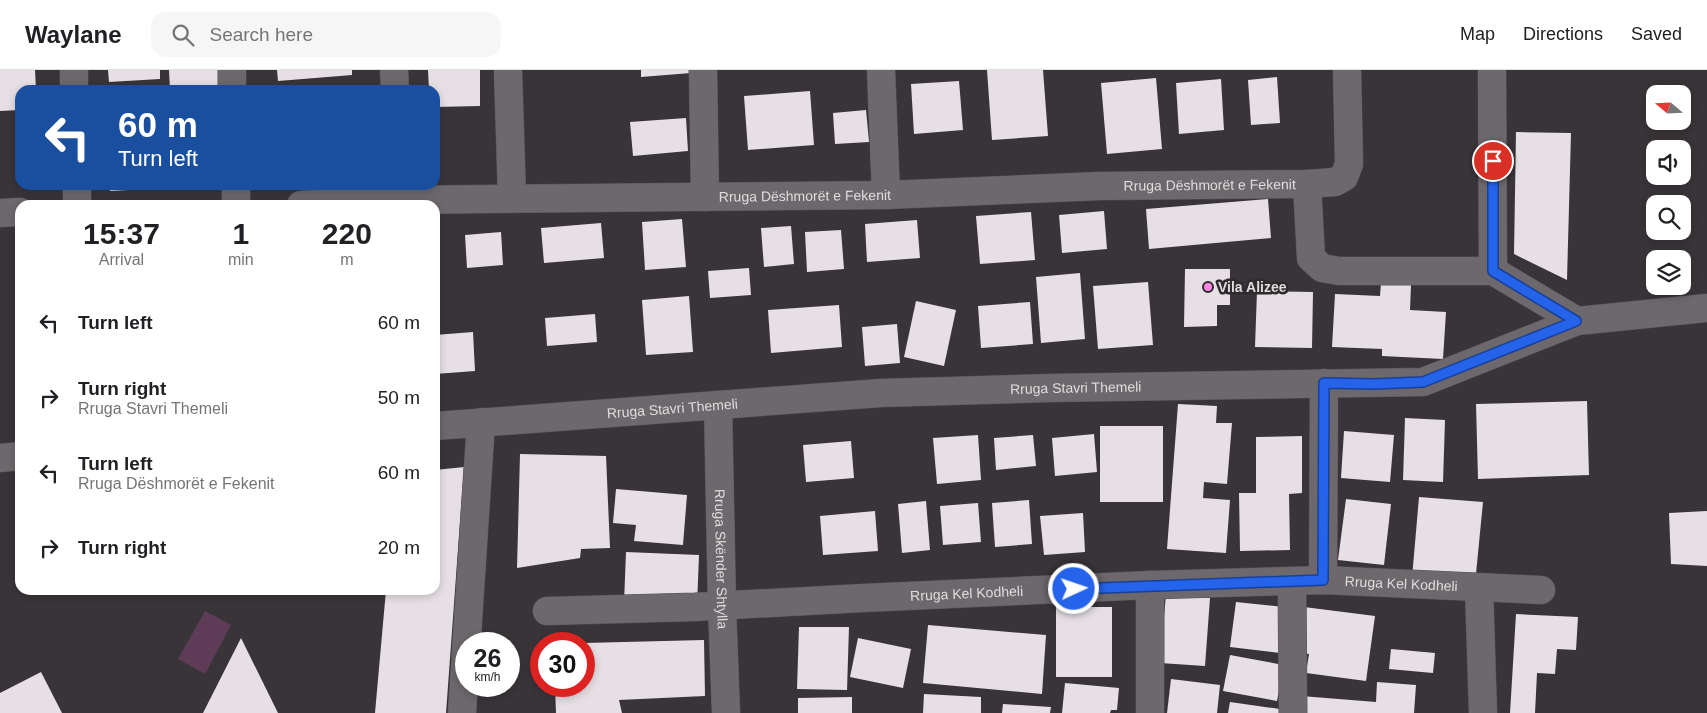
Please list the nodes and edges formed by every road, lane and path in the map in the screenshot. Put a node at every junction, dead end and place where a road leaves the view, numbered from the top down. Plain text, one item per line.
1 (74, 70) edge
2 (232, 70) edge
3 (394, 70) edge
4 (508, 70) edge
5 (703, 70) edge
6 (881, 70) edge
7 (1347, 70) edge
8 (1492, 70) edge
9 (74, 85) edge
10 (232, 85) edge
11 (395, 85) edge
12 (1307, 184) junction
13 (398, 192) edge
14 (886, 195) junction
15 (705, 197) junction
16 (512, 198) junction
17 (338, 200) edge
18 (15, 212) edge
19 (0, 213) edge
20 (1493, 271) junction
21 (1707, 308) edge
22 (1576, 321) junction
23 (1324, 383) junction
24 (718, 405) junction
25 (481, 422) junction
26 (440, 426) edge
27 (15, 456) edge
28 (0, 458) edge
29 (1323, 580) junction
30 (1292, 582) junction
31 (1150, 585) junction
32 (1478, 588) junction
33 (1541, 590) dead end
34 (722, 606) junction
35 (547, 611) dead end
36 (462, 713) edge
37 (726, 713) edge
38 (1150, 713) edge
39 (1293, 713) edge
40 (1483, 713) edge

1 - 9 street
2 - 10 street
3 - 11 street
4 - 16 street
5 - 15 street
6 - 14 street
7 - 12 street, Rruga Dëshmorët e Fekenit
8 - 20 street
12 - 14 street, Rruga Dëshmorët e Fekenit
12 - 20 street, Rruga Dëshmorët e Fekenit
13 - 16 street, Rruga Dëshmorët e Fekenit
13 - 17 street, Rruga Dëshmorët e Fekenit
14 - 15 street, Rruga Dëshmorët e Fekenit
15 - 16 street, Rruga Dëshmorët e Fekenit
18 - 19 street
20 - 22 street
21 - 22 street, Rruga Stavri Themeli
22 - 23 street, Rruga Stavri Themeli
23 - 24 street, Rruga Stavri Themeli
23 - 29 street
24 - 25 street, Rruga Stavri Themeli
24 - 34 street, Rruga Skënder Shtylla
25 - 26 street, Rruga Stavri Themeli
25 - 36 street
27 - 28 street
29 - 30 street, Rruga Kel Kodheli
29 - 32 street, Rruga Kel Kodheli
30 - 31 street, Rruga Kel Kodheli
30 - 39 street
31 - 34 street, Rruga Kel Kodheli
31 - 38 street
32 - 33 street, Rruga Kel Kodheli
32 - 40 street
34 - 35 street, Rruga Kel Kodheli
34 - 37 street, Rruga Skënder Shtylla

